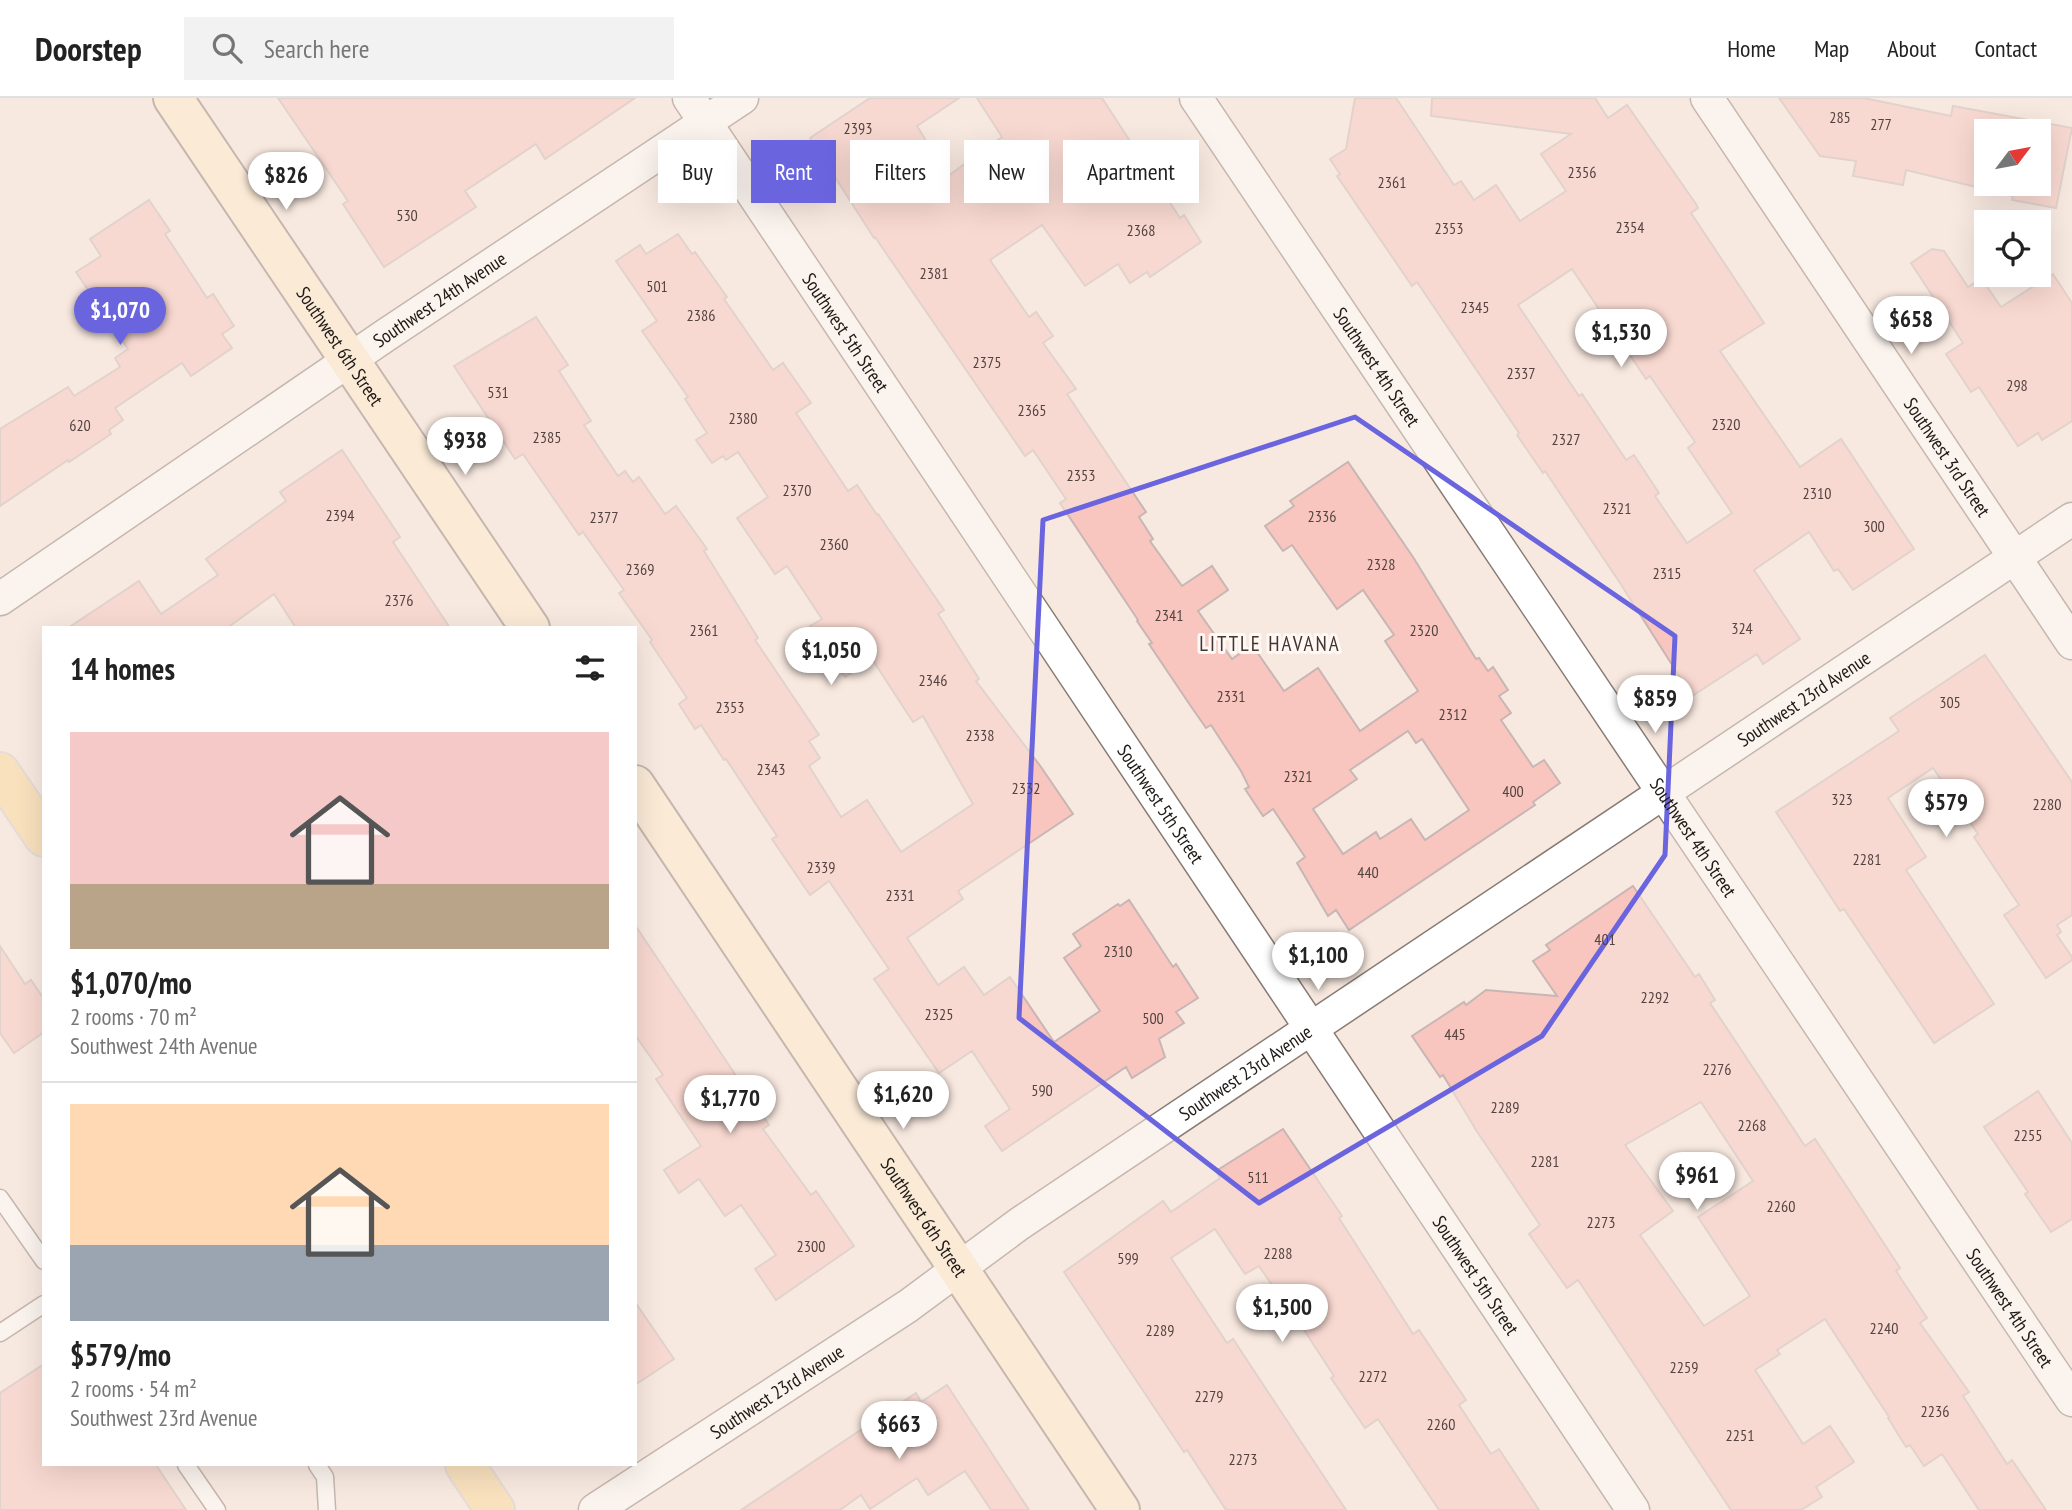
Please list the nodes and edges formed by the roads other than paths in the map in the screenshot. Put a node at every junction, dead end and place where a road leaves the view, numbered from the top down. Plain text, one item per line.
1 (173, 98) edge
2 (742, 98) edge
3 (1196, 98) edge
4 (1707, 98) edge
5 (697, 110) edge
6 (350, 360) junction
7 (2072, 519) edge
8 (2014, 558) junction
9 (0, 598) edge
10 (529, 626) edge
11 (2072, 643) edge
12 (0, 772) edge
13 (637, 788) edge
14 (1663, 794) junction
15 (42, 834) edge
16 (1311, 1028) junction
17 (0, 1198) edge
18 (42, 1258) edge
19 (959, 1268) junction
20 (42, 1305) edge
21 (0, 1333) edge
22 (2072, 1400) edge
23 (187, 1466) edge
24 (318, 1466) edge
25 (466, 1466) edge
26 (217, 1510) edge
27 (327, 1510) edge
28 (495, 1510) edge
29 (595, 1510) edge
30 (1120, 1510) edge
31 (1633, 1510) edge

1 - 6 street, Southwest 6th Street
2 - 5 street, Southwest 24th Avenue
3 - 14 street, Southwest 4th Street
4 - 8 street, Southwest 3rd Street
5 - 6 street, Southwest 24th Avenue
5 - 16 street, Southwest 5th Street
6 - 9 street, Southwest 24th Avenue
6 - 10 street, Southwest 6th Street
7 - 8 street, Southwest 23rd Avenue
8 - 11 street, Southwest 3rd Street
8 - 14 street, Southwest 23rd Avenue
12 - 15 main road
13 - 19 street, Southwest 6th Street
14 - 16 street, Southwest 23rd Avenue
14 - 22 street, Southwest 4th Street
16 - 19 street, Southwest 23rd Avenue
16 - 31 street, Southwest 5th Street
17 - 18 lane
19 - 29 street, Southwest 23rd Avenue
19 - 30 street, Southwest 6th Street
20 - 21 lane
23 - 26 lane
24 - 27 lane
25 - 28 main road

